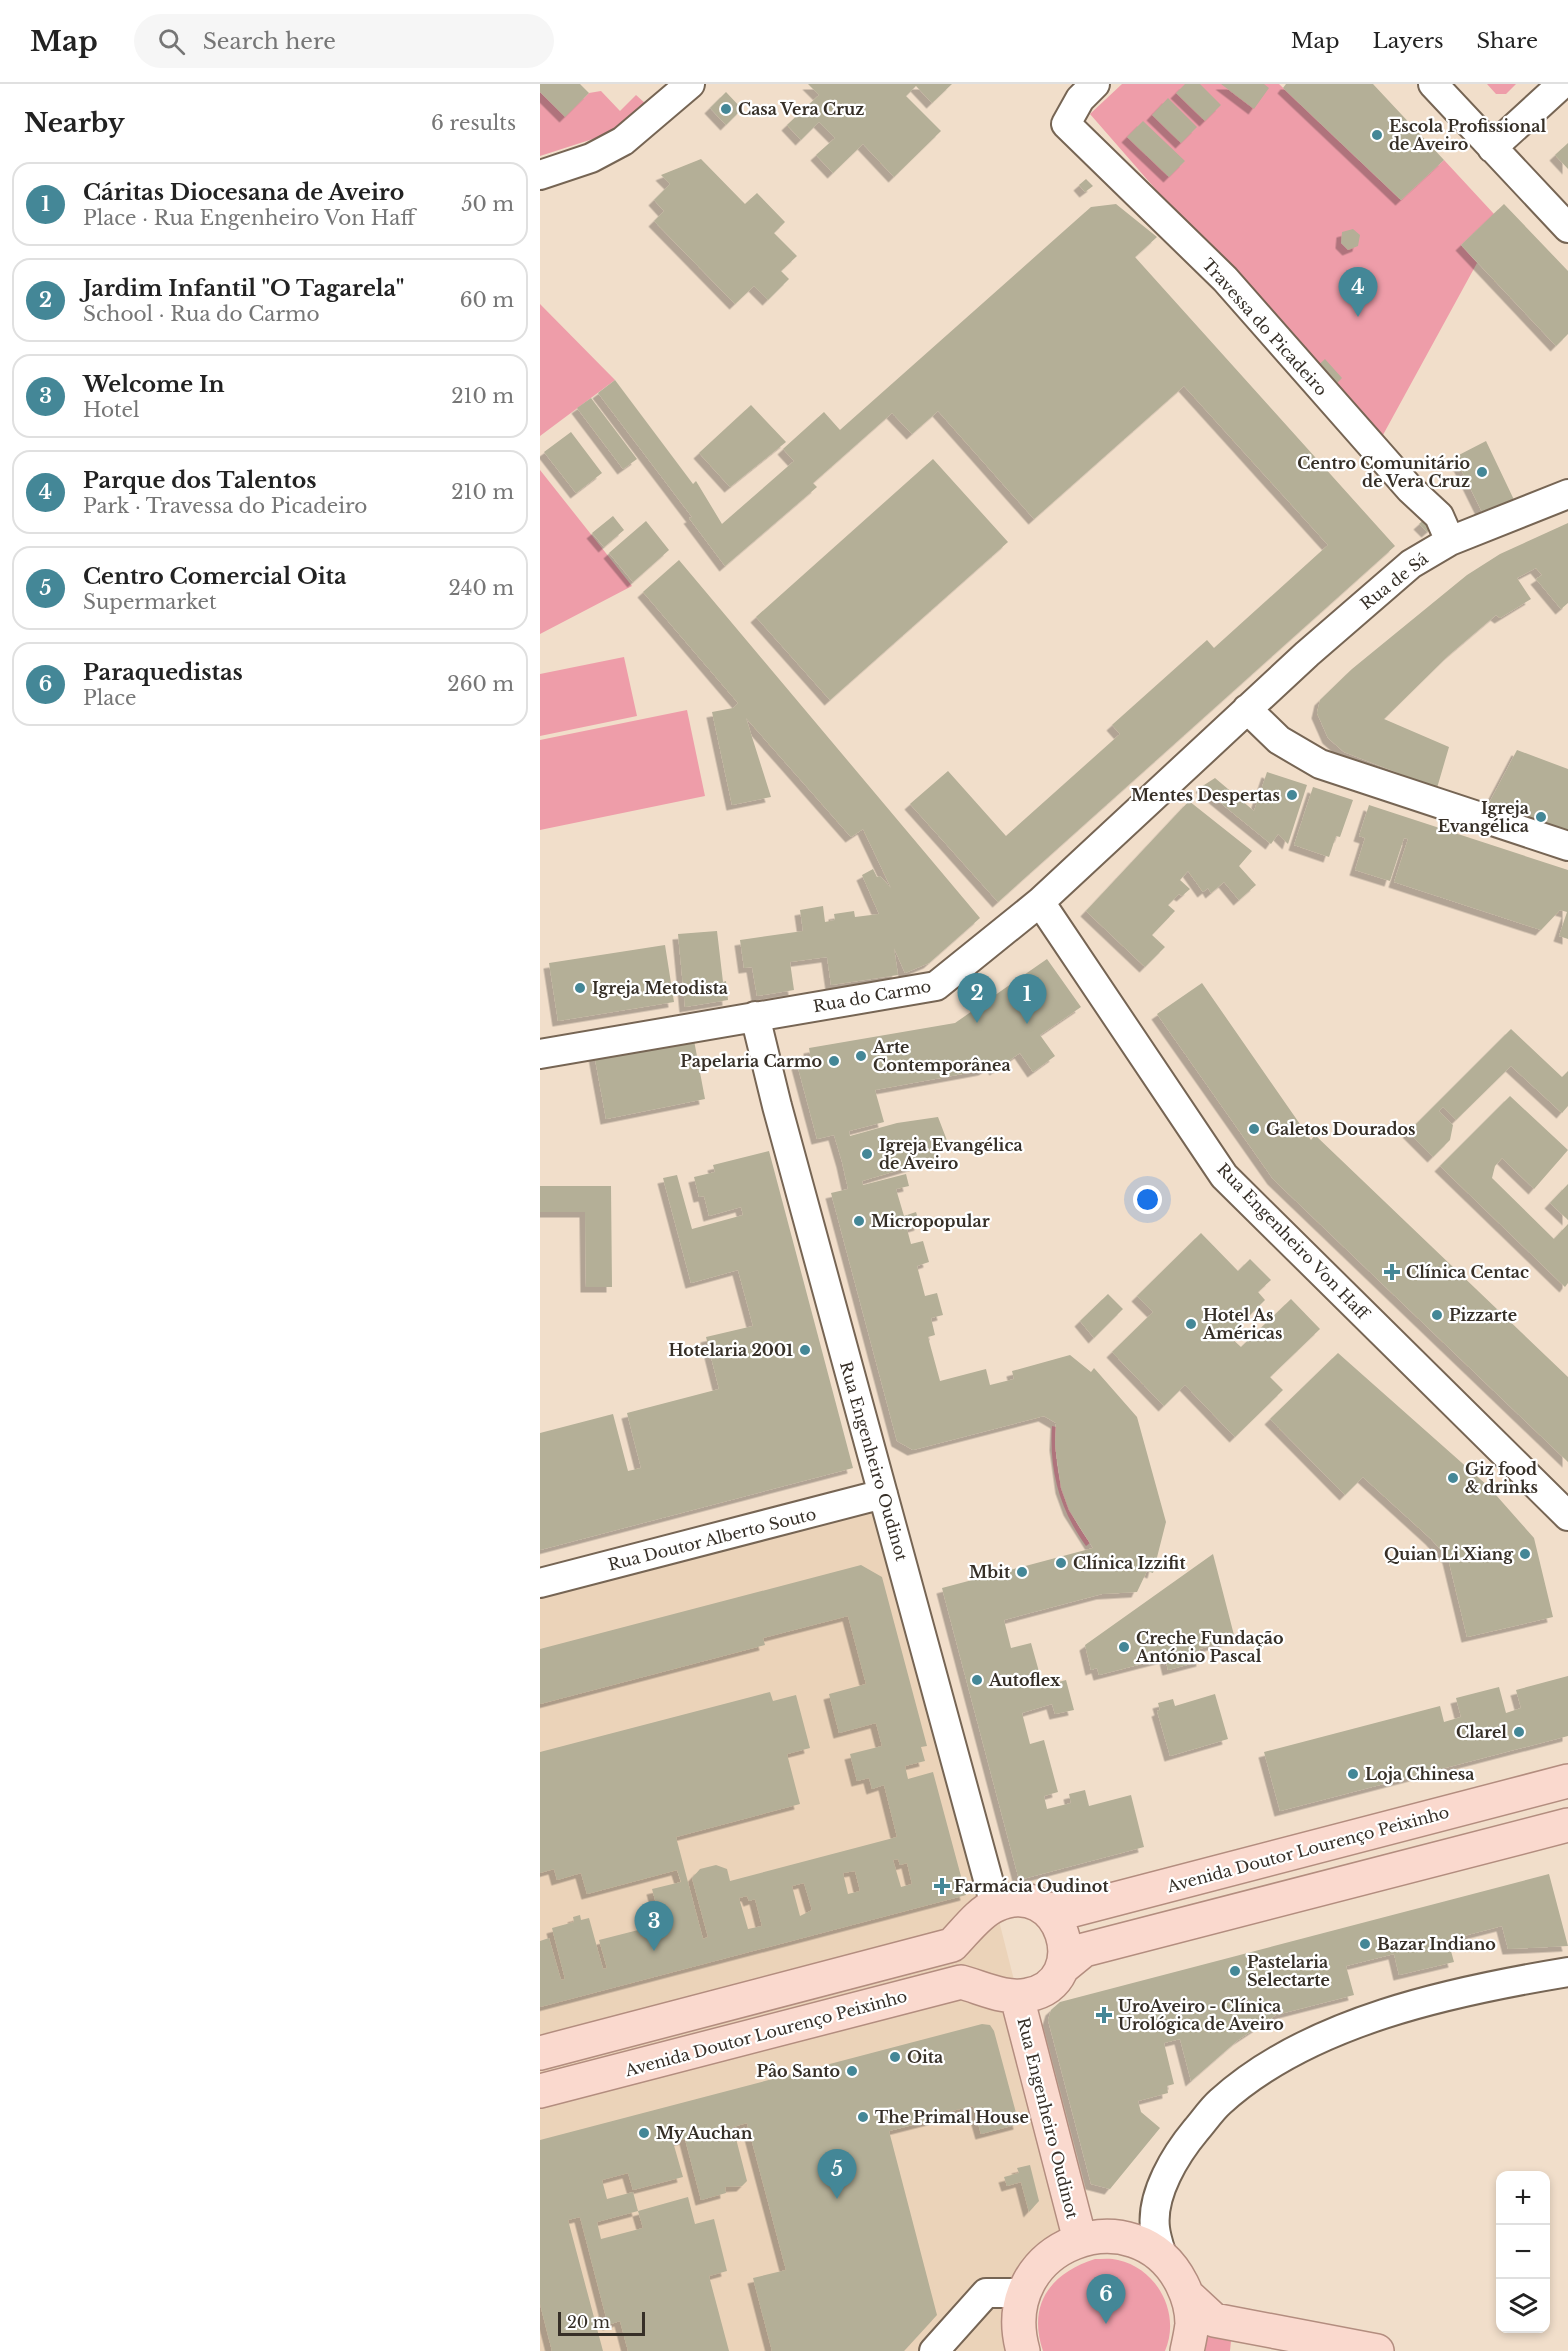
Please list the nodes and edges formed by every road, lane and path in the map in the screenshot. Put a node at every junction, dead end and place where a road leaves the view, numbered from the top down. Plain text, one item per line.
1 (1095, 84) edge
2 (1433, 84) edge
3 (1562, 84) edge
4 (680, 87) edge
5 (1492, 148) junction
6 (540, 175) edge
7 (1568, 228) edge
8 (1568, 494) edge
9 (1450, 541) junction
10 (1246, 709) junction
11 (1568, 846) edge
12 (1040, 902) junction
13 (755, 1016) junction
14 (540, 1054) edge
15 (883, 1494) junction
16 (1568, 1516) edge
17 (540, 1583) edge
18 (1568, 1781) edge
19 (1568, 1825) edge
20 (1046, 1909) junction
21 (986, 1913) junction
22 (1062, 1968) junction
23 (1568, 1972) edge
24 (1005, 1994) junction
25 (540, 2053) edge
26 (540, 2091) edge
27 (1080, 2240) junction
28 (1163, 2259) junction
29 (1023, 2293) junction
30 (1187, 2295) junction
31 (934, 2351) edge
32 (1023, 2351) edge
33 (1187, 2351) edge
34 (1377, 2351) edge

1 - 9 street, Travessa do Picadeiro
2 - 5 street
3 - 5 street
4 - 6 street
5 - 7 street
8 - 9 street, Rua de Sá
9 - 10 street, Rua de Sá
10 - 11 street
10 - 12 street, Rua do Carmo
12 - 13 street, Rua do Carmo
12 - 16 street, Rua Engenheiro Von Haff
13 - 14 street, Rua do Carmo
13 - 15 street, Rua Engenheiro Oudinot
15 - 17 street, Rua Doutor Alberto Souto
15 - 21 street, Rua Engenheiro Oudinot
18 - 20 main road, Avenida Doutor Lourenço Peixinho
19 - 22 main road
20 - 21 main road, Avenida Doutor Lourenço Peixinho
20 - 22 main road
21 - 24 main road
21 - 25 main road
22 - 24 main road
23 - 28 street
24 - 26 main road, Avenida Doutor Lourenço Peixinho
24 - 27 main road, Rua Engenheiro Oudinot
27 - 28 main road
27 - 29 main road
28 - 30 main road
29 - 31 street
29 - 32 main road
30 - 33 main road
30 - 34 main road

